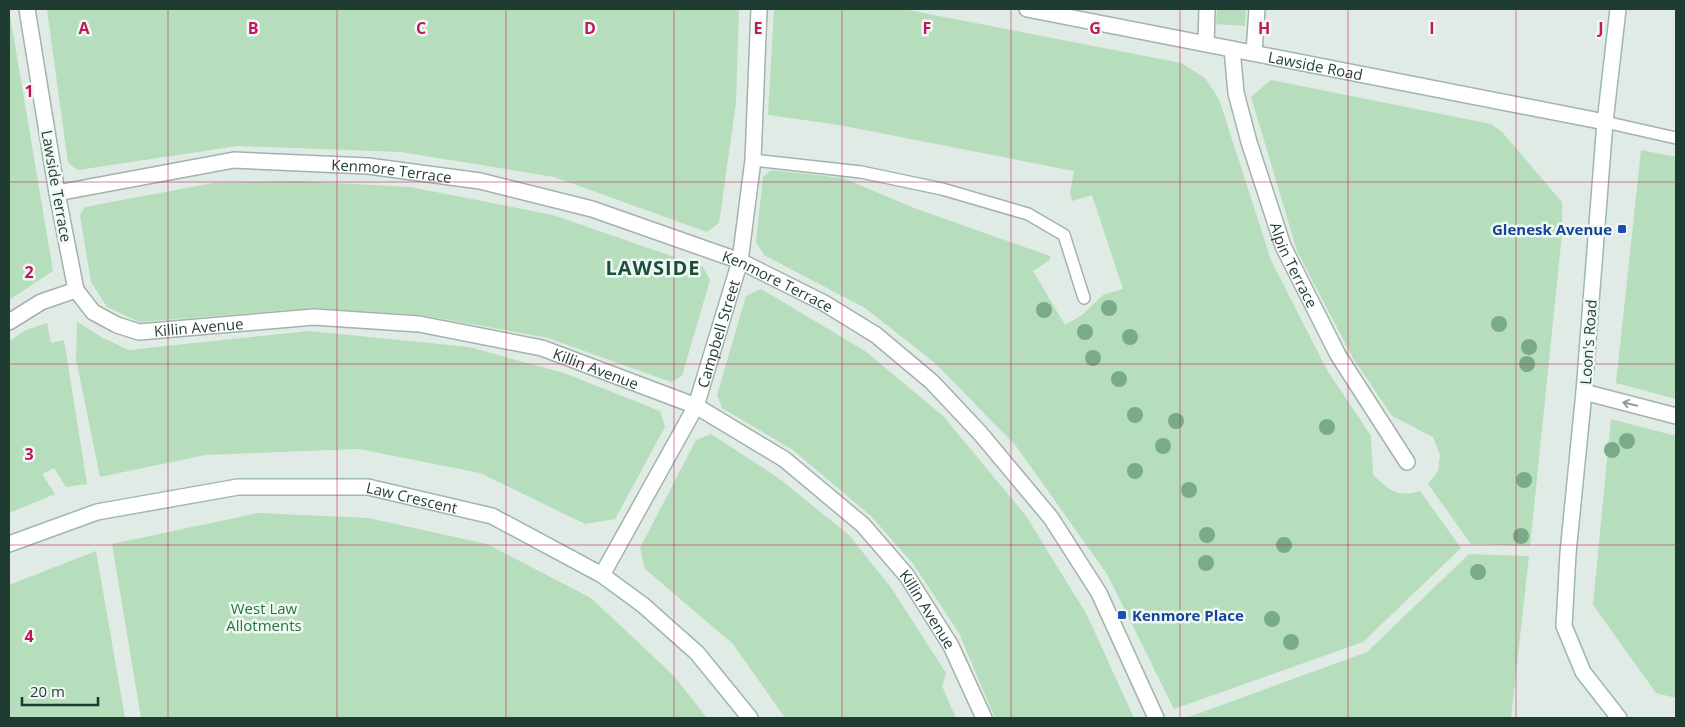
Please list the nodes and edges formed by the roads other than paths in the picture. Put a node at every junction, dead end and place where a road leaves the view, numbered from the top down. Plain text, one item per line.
1 (27, 9) edge
2 (758, 9) edge
3 (1026, 9) edge
4 (1207, 9) edge
5 (1256, 9) edge
6 (1618, 9) edge
7 (1206, 44) junction
8 (1232, 49) junction
9 (1254, 53) junction
10 (1605, 122) junction
11 (1676, 138) edge
12 (753, 160) junction
13 (57, 193) junction
14 (740, 261) junction
15 (76, 290) junction
16 (1084, 298) dead end
17 (9, 322) edge
18 (1584, 392) junction
19 (696, 406) junction
20 (1676, 416) edge
21 (1407, 462) dead end
22 (9, 544) edge
23 (602, 575) junction
24 (750, 718) edge
25 (984, 718) edge
26 (1156, 718) edge
27 (1617, 718) edge

1 - 13 street, Lawside Terrace
2 - 12 street, Campbell Street
3 - 7 street, Lawside Road
4 - 7 street
5 - 9 street
6 - 10 street, Loon's Road
7 - 8 street, Lawside Road
8 - 9 street, Lawside Road
8 - 21 street, Alpin Terrace
9 - 10 street, Lawside Road
10 - 11 lane
10 - 18 street, Loon's Road
12 - 14 street, Campbell Street
12 - 16 lane
13 - 14 street, Kenmore Terrace
13 - 15 street, Lawside Terrace
14 - 19 street, Campbell Street
14 - 26 street, Kenmore Terrace
15 - 17 street
15 - 19 street, Killin Avenue
20 -> 18 street
18 - 27 street, Loon's Road
19 - 23 street, Campbell Street
19 - 25 street, Killin Avenue
22 - 23 street, Law Crescent
23 - 24 street, Law Crescent

